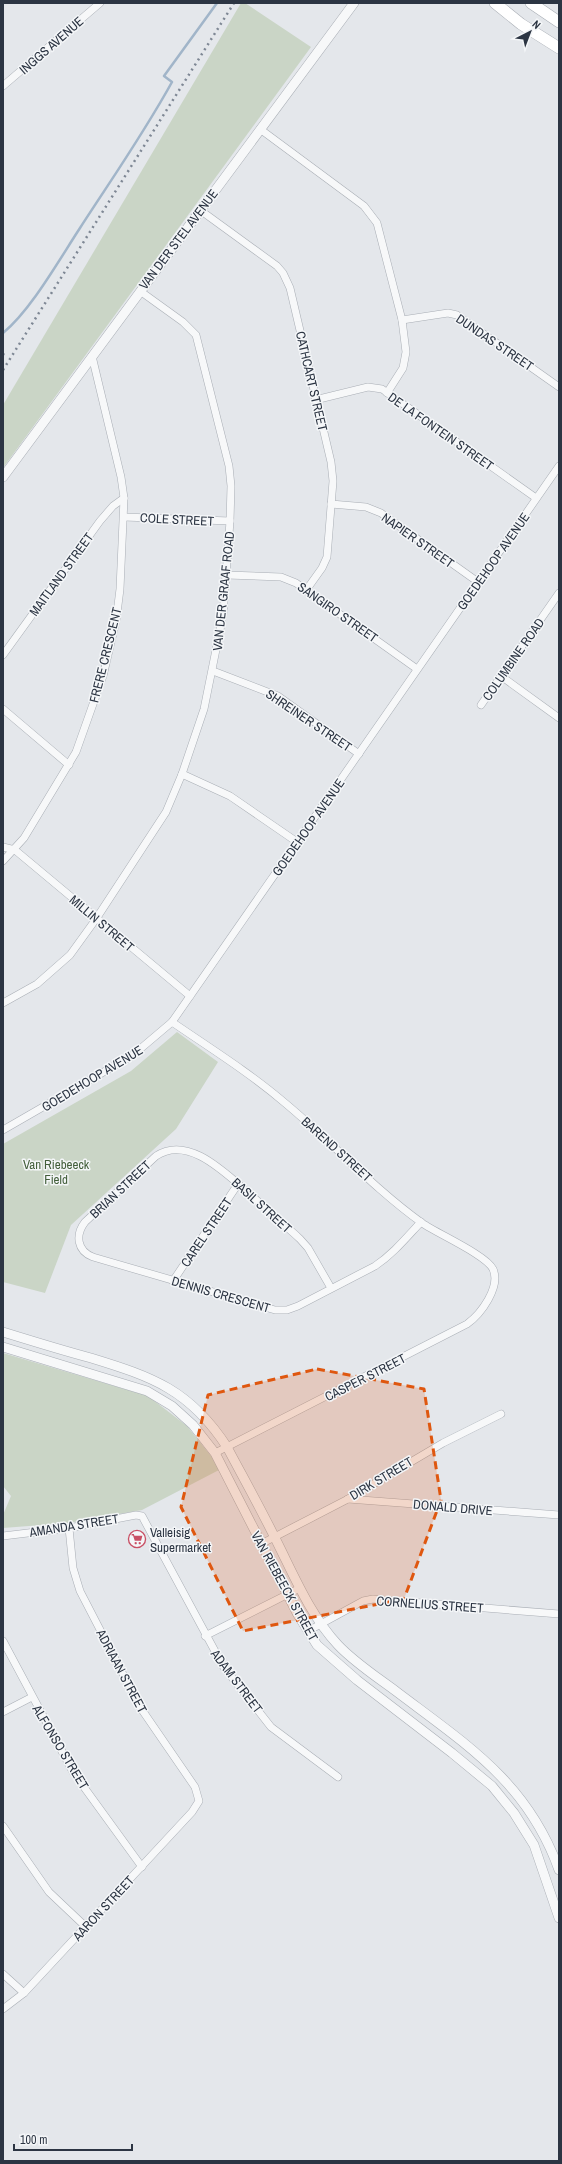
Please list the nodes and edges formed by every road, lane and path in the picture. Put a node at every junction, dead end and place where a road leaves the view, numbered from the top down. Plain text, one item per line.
1 (100, 3) edge
2 (354, 3) edge
3 (496, 3) edge
4 (531, 3) edge
5 (559, 22) edge
6 (559, 48) edge
7 (3, 86) edge
8 (260, 130) junction
9 (200, 210) junction
10 (140, 291) junction
11 (402, 320) junction
12 (92, 356) junction
13 (559, 387) edge
14 (387, 393) junction
15 (315, 400) junction
16 (559, 466) edge
17 (3, 477) edge
18 (124, 498) junction
19 (536, 498) junction
20 (331, 504) junction
21 (124, 517) junction
22 (230, 521) junction
23 (227, 574) junction
24 (478, 582) junction
25 (307, 589) junction
26 (559, 593) edge
27 (3, 655) edge
28 (417, 668) junction
29 (213, 671) junction
30 (502, 676) junction
31 (481, 705) dead end
32 (3, 709) edge
33 (559, 718) edge
34 (359, 754) junction
35 (69, 765) junction
36 (182, 774) junction
37 (297, 842) junction
38 (3, 847) edge
39 (15, 850) junction
40 (3, 861) edge
41 (96, 918) junction
42 (190, 996) junction
43 (3, 1003) edge
44 (172, 1022) junction
45 (3, 1130) edge
46 (170, 1149) joint
47 (238, 1184) junction
48 (421, 1222) junction
49 (78, 1238) joint
50 (495, 1280) joint
51 (173, 1281) junction
52 (331, 1288) junction
53 (3, 1332) edge
54 (3, 1347) edge
55 (501, 1414) dead end
56 (227, 1447) junction
57 (215, 1453) junction
58 (348, 1498) junction
59 (559, 1515) edge
60 (144, 1518) joint
61 (69, 1528) junction
62 (3, 1536) edge
63 (274, 1536) junction
64 (261, 1544) junction
65 (300, 1588) junction
66 (287, 1594) junction
67 (559, 1614) edge
68 (321, 1624) junction
69 (308, 1631) junction
70 (204, 1636) junction
71 (3, 1641) edge
72 (32, 1697) junction
73 (3, 1712) edge
74 (338, 1777) dead end
75 (198, 1803) joint
76 (537, 1822) junction
77 (3, 1826) edge
78 (525, 1829) junction
79 (142, 1867) junction
80 (559, 1870) edge
81 (559, 1918) edge
82 (86, 1927) junction
83 (3, 1974) edge
84 (24, 1993) junction
85 (3, 2008) edge

1 - 7 street, INGGS AVENUE
2 - 8 street, VAN DER STEL AVENUE
3 - 6 main road
4 - 5 main road
8 - 9 street, VAN DER STEL AVENUE
8 - 11 street
9 - 10 street, VAN DER STEL AVENUE
9 - 15 street, CATHCART STREET
10 - 12 street, VAN DER STEL AVENUE
10 - 22 street, VAN DER GRAAF ROAD
11 - 13 street, DUNDAS STREET
11 - 14 street
12 - 17 street, VAN DER STEL AVENUE
12 - 18 street, FRERE CRESCENT
14 - 15 street, DE LA FONTEIN STREET
14 - 19 street, DE LA FONTEIN STREET
15 - 20 street, CATHCART STREET
16 - 19 street, GOEDEHOOP AVENUE
18 - 21 street, FRERE CRESCENT
18 - 27 street, MAITLAND STREET
19 - 24 street, GOEDEHOOP AVENUE
20 - 24 street, NAPIER STREET
20 - 25 street, CATHCART STREET
21 - 22 street, COLE STREET
21 - 35 street, FRERE CRESCENT
22 - 23 street, VAN DER GRAAF ROAD
23 - 25 street, SANGIRO STREET
23 - 29 street, VAN DER GRAAF ROAD
24 - 28 street, GOEDEHOOP AVENUE
25 - 28 street, SANGIRO STREET
26 - 30 street, COLUMBINE ROAD
28 - 34 street, GOEDEHOOP AVENUE
29 - 34 street, SHREINER STREET
29 - 36 street, VAN DER GRAAF ROAD
30 - 31 street, COLUMBINE ROAD
30 - 33 street
32 - 35 street
34 - 37 street, GOEDEHOOP AVENUE
35 - 39 street, FRERE CRESCENT
36 - 37 street
36 - 41 street, VAN DER GRAAF ROAD
37 - 42 street, GOEDEHOOP AVENUE
38 - 39 street
39 - 40 street, FRERE CRESCENT
39 - 41 street, MILLIN STREET
41 - 42 street, MILLIN STREET
41 - 43 street, VAN DER GRAAF ROAD
42 - 44 street, GOEDEHOOP AVENUE
44 - 45 street, GOEDEHOOP AVENUE
44 - 48 street, BAREND STREET
46 - 47 street, BASIL STREET
46 - 49 street, BRIAN STREET
47 - 51 street, CAREL STREET
47 - 52 street, BASIL STREET
48 - 50 street, BAREND STREET
48 - 52 street, DENNIS CRESCENT
49 - 51 street, DENNIS CRESCENT
50 - 56 street, CASPER STREET
51 - 52 street, DENNIS CRESCENT
53 - 56 street, VAN RIEBEECK STREET
54 - 57 street, VAN RIEBEECK STREET
55 - 58 street, DIRK STREET
56 - 57 street, CASPER STREET
56 - 63 street, VAN RIEBEECK STREET
57 - 64 street, VAN RIEBEECK STREET
58 - 59 street, DONALD DRIVE
58 - 63 street, DIRK STREET
60 - 61 street, AMANDA STREET
60 - 70 street, ADAM STREET
61 - 62 street, AMANDA STREET
61 - 75 street, ADRIAAN STREET
63 - 64 street, DIRK STREET
63 - 65 street, VAN RIEBEECK STREET
64 - 66 street, VAN RIEBEECK STREET
65 - 66 street
65 - 68 street, VAN RIEBEECK STREET
66 - 69 street, VAN RIEBEECK STREET
66 - 70 street
67 - 68 street, CORNELIUS STREET
68 - 69 street, CORNELIUS STREET
68 - 76 street, VAN RIEBEECK STREET
69 - 78 street, VAN RIEBEECK STREET
70 - 74 street, ADAM STREET
71 - 72 street, ALFONSO STREET
72 - 73 street
72 - 79 street, ALFONSO STREET
75 - 79 street, AARON STREET
76 - 78 street
76 - 80 street, VAN RIEBEECK STREET
77 - 82 street
78 - 81 street, VAN RIEBEECK STREET
79 - 82 street, AARON STREET
82 - 84 street, AARON STREET
83 - 84 street
84 - 85 street, AARON STREET

